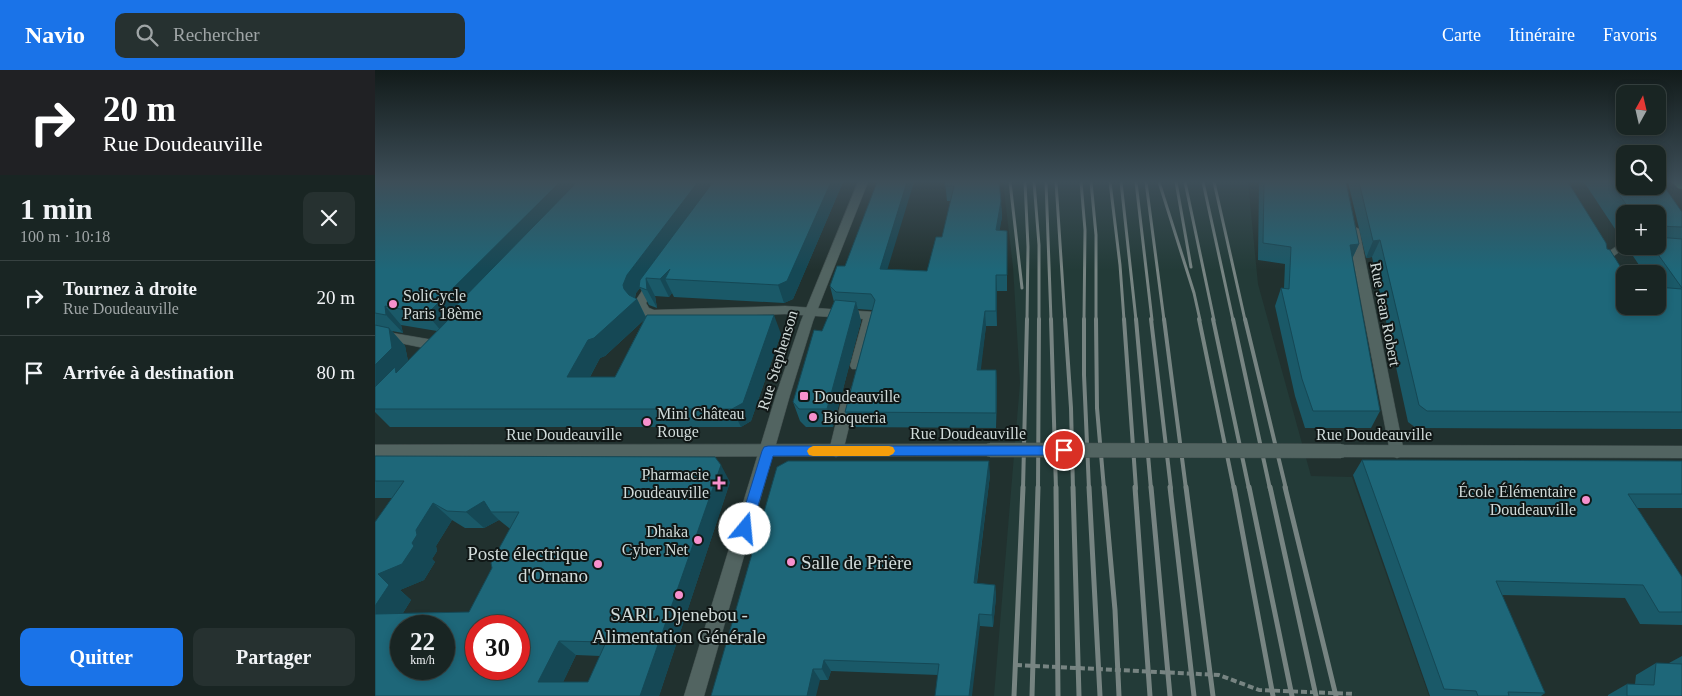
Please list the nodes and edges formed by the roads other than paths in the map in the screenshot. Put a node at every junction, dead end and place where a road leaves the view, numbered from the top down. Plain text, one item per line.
1 (851, 211) edge
2 (1351, 220) edge
3 (1616, 250) edge
4 (1598, 263) edge
5 (665, 266) edge
6 (811, 311) junction
7 (375, 334) edge
8 (451, 335) edge
9 (439, 346) junction
10 (426, 359) edge
11 (375, 451) edge
12 (768, 451) junction
13 (836, 451) junction
14 (1397, 452) junction
15 (1682, 452) edge
16 (694, 696) edge

1 - 6 street, Rue Stephenson
2 - 14 street, Rue Jean Robert
3 - 4 lane
5 - 6 street
6 - 12 street, Rue Stephenson
6 - 13 street
7 - 9 street
8 - 9 street
9 - 10 street
11 - 12 street, Rue Doudeauville
12 - 13 street, Rue Doudeauville
12 - 16 street, Rue Stephenson
13 - 14 street, Rue Doudeauville, bridge
14 - 15 street, Rue Doudeauville

